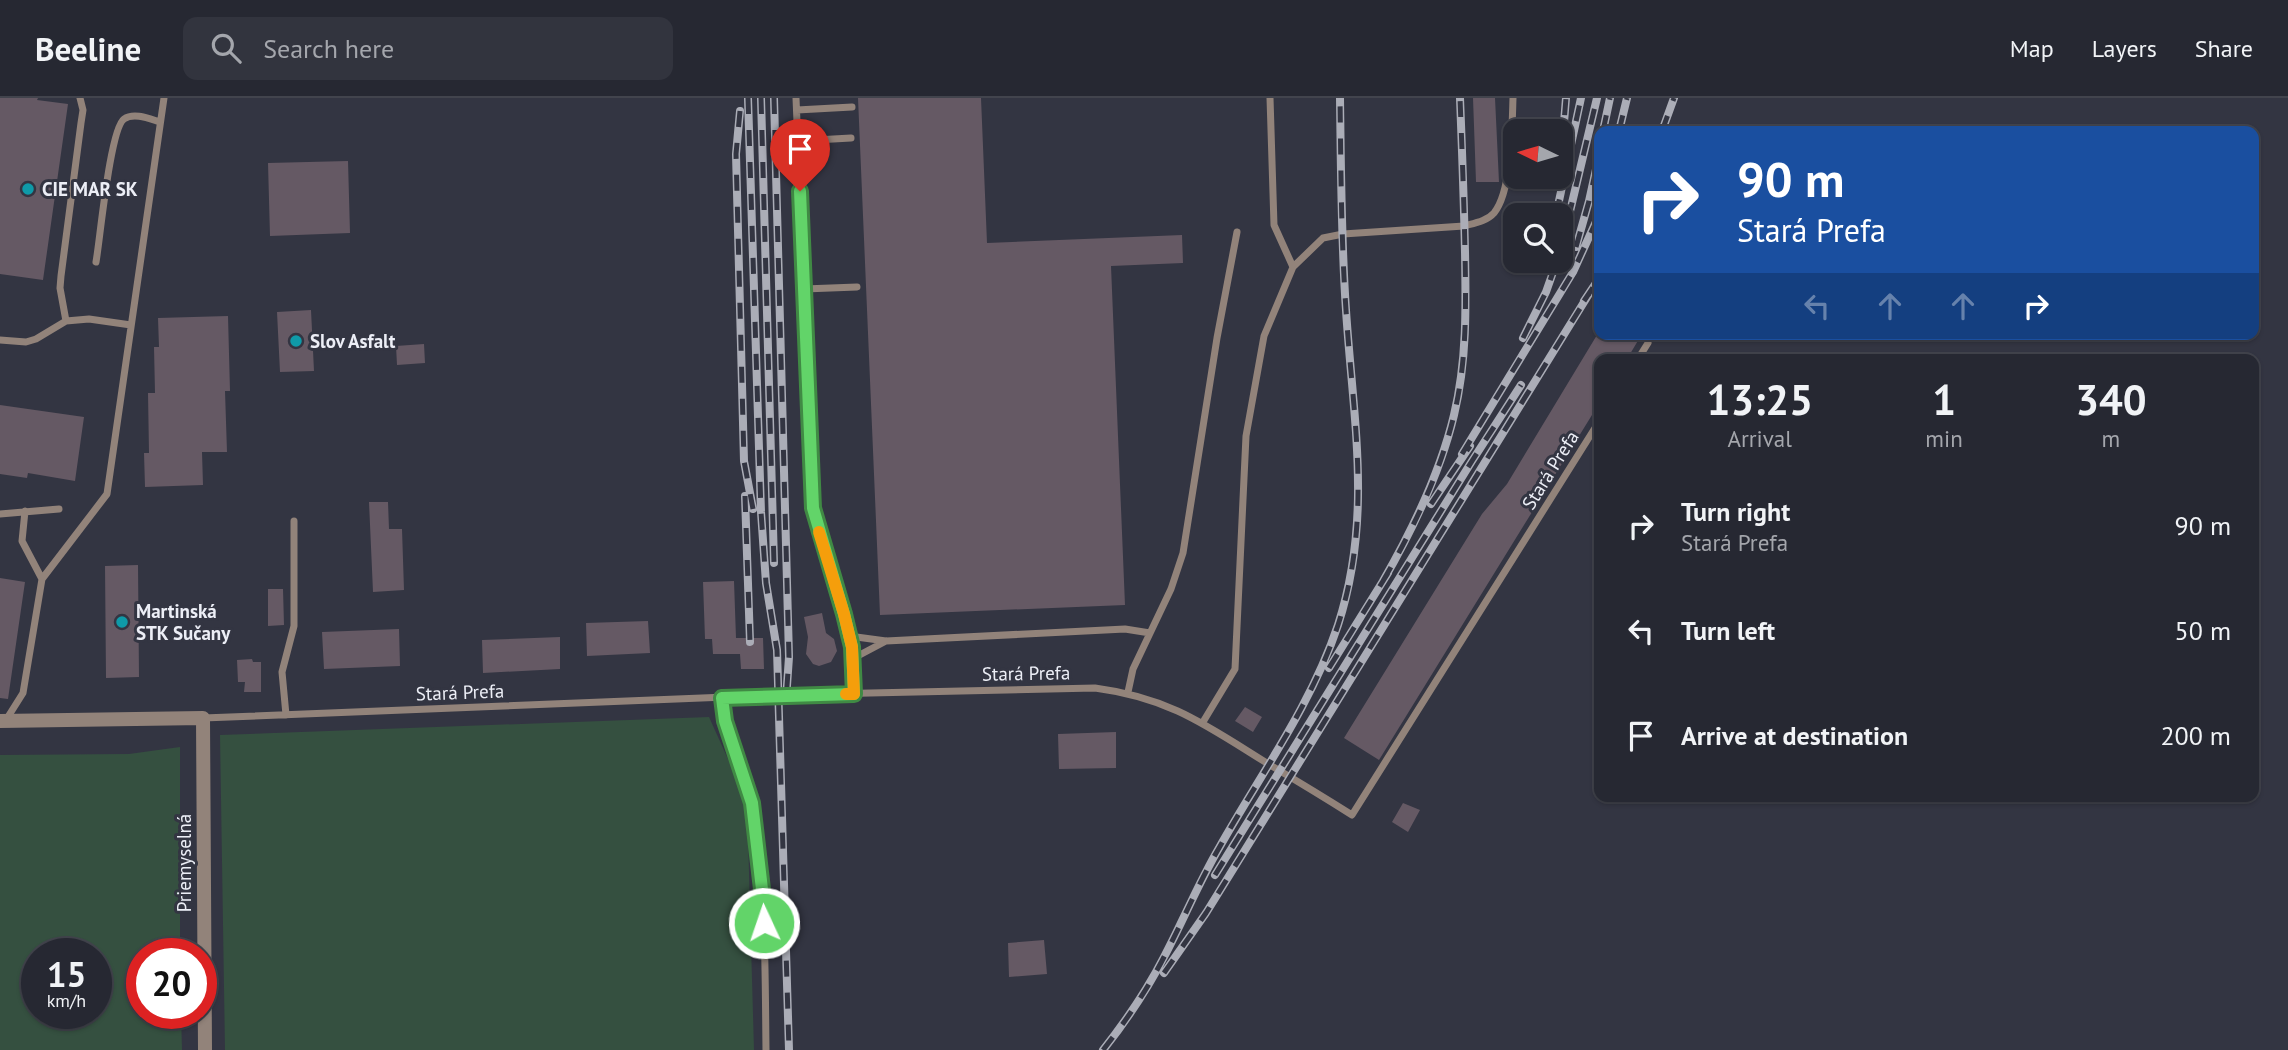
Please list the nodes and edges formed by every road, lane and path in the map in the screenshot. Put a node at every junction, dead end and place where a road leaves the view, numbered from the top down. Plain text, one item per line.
1 (80, 98) edge
2 (164, 98) edge
3 (796, 98) edge
4 (1270, 98) edge
5 (1513, 98) edge
6 (852, 107) dead end
7 (796, 110) junction
8 (160, 122) junction
9 (851, 138) dead end
10 (798, 141) junction
11 (1237, 232) dead end
12 (96, 262) dead end
13 (1293, 267) junction
14 (857, 287) dead end
15 (804, 289) junction
16 (66, 321) junction
17 (131, 325) junction
18 (0, 340) edge
19 (1648, 343) dead end
20 (1641, 354) edge
21 (1594, 430) edge
22 (59, 509) dead end
23 (25, 511) junction
24 (0, 514) edge
25 (294, 521) dead end
26 (41, 579) junction
27 (1150, 634) junction
28 (849, 636) junction
29 (886, 641) junction
30 (852, 659) junction
31 (1128, 692) junction
32 (854, 694) junction
33 (722, 698) junction
34 (286, 715) junction
35 (203, 718) junction
36 (3, 721) edge
37 (1203, 722) junction
38 (205, 1050) edge
39 (766, 1050) edge

1 - 16 lane
2 - 8 lane
3 - 7 lane
4 - 13 lane
5 - 13 lane
6 - 7 lane
7 - 10 lane
8 - 12 lane
8 - 17 lane
9 - 10 lane
10 - 15 lane
11 - 27 lane
13 - 37 lane
14 - 15 lane
15 - 28 lane
16 - 17 lane
16 - 18 lane
17 - 26 lane
19 - 20 lane
21 - 37 lane, Stará Prefa
22 - 23 lane
23 - 24 lane
23 - 26 lane
25 - 34 lane
26 - 36 lane
27 - 29 lane
27 - 31 lane
28 - 29 lane
28 - 30 lane
29 - 30 lane
30 - 32 lane
31 - 32 lane, Stará Prefa
31 - 37 lane, Stará Prefa
32 - 33 lane, Stará Prefa
33 - 34 lane, Stará Prefa
33 - 39 lane
34 - 35 lane, Stará Prefa
35 - 36 street
35 - 38 street, Priemyselná

